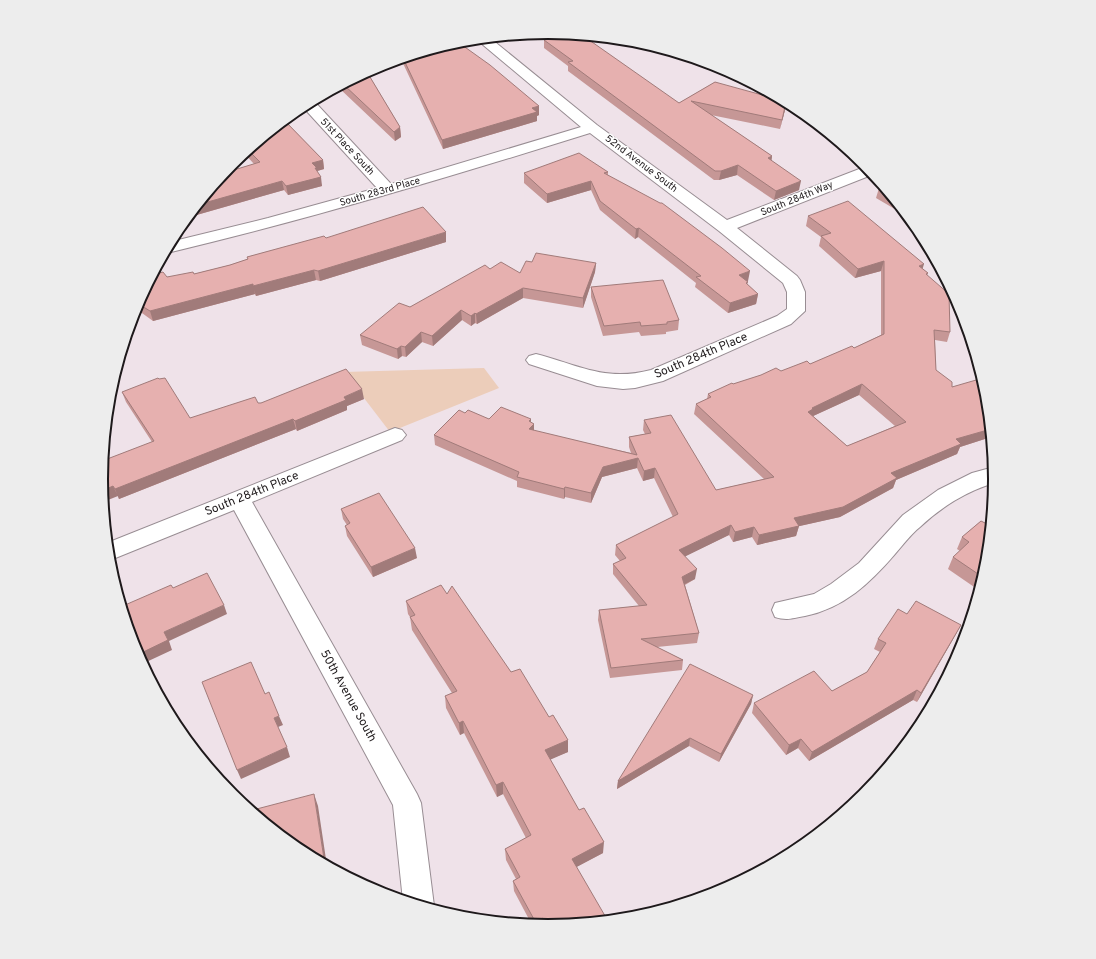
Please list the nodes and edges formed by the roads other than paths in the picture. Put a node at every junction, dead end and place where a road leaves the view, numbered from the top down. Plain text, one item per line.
1 (489, 43) edge
2 (312, 108) edge
3 (592, 128) junction
4 (863, 173) edge
5 (388, 190) junction
6 (725, 227) junction
7 (175, 246) edge
8 (796, 292) joint
9 (536, 360) dead end
10 (395, 435) dead end
11 (988, 477) edge
12 (239, 499) junction
13 (113, 550) edge
14 (784, 610) dead end
15 (419, 901) edge

1 - 3 street, 52nd Avenue South
2 - 5 street, 51st Place South
3 - 5 street, South 283rd Place
3 - 6 street, 52nd Avenue South
4 - 6 street, South 284th Way
5 - 7 street, South 283rd Place
6 - 8 street, 52nd Avenue South
8 - 9 street, South 284th Place
10 - 12 street, South 284th Place
11 - 14 street
12 - 13 street, South 284th Place
12 - 15 street, 50th Avenue South

